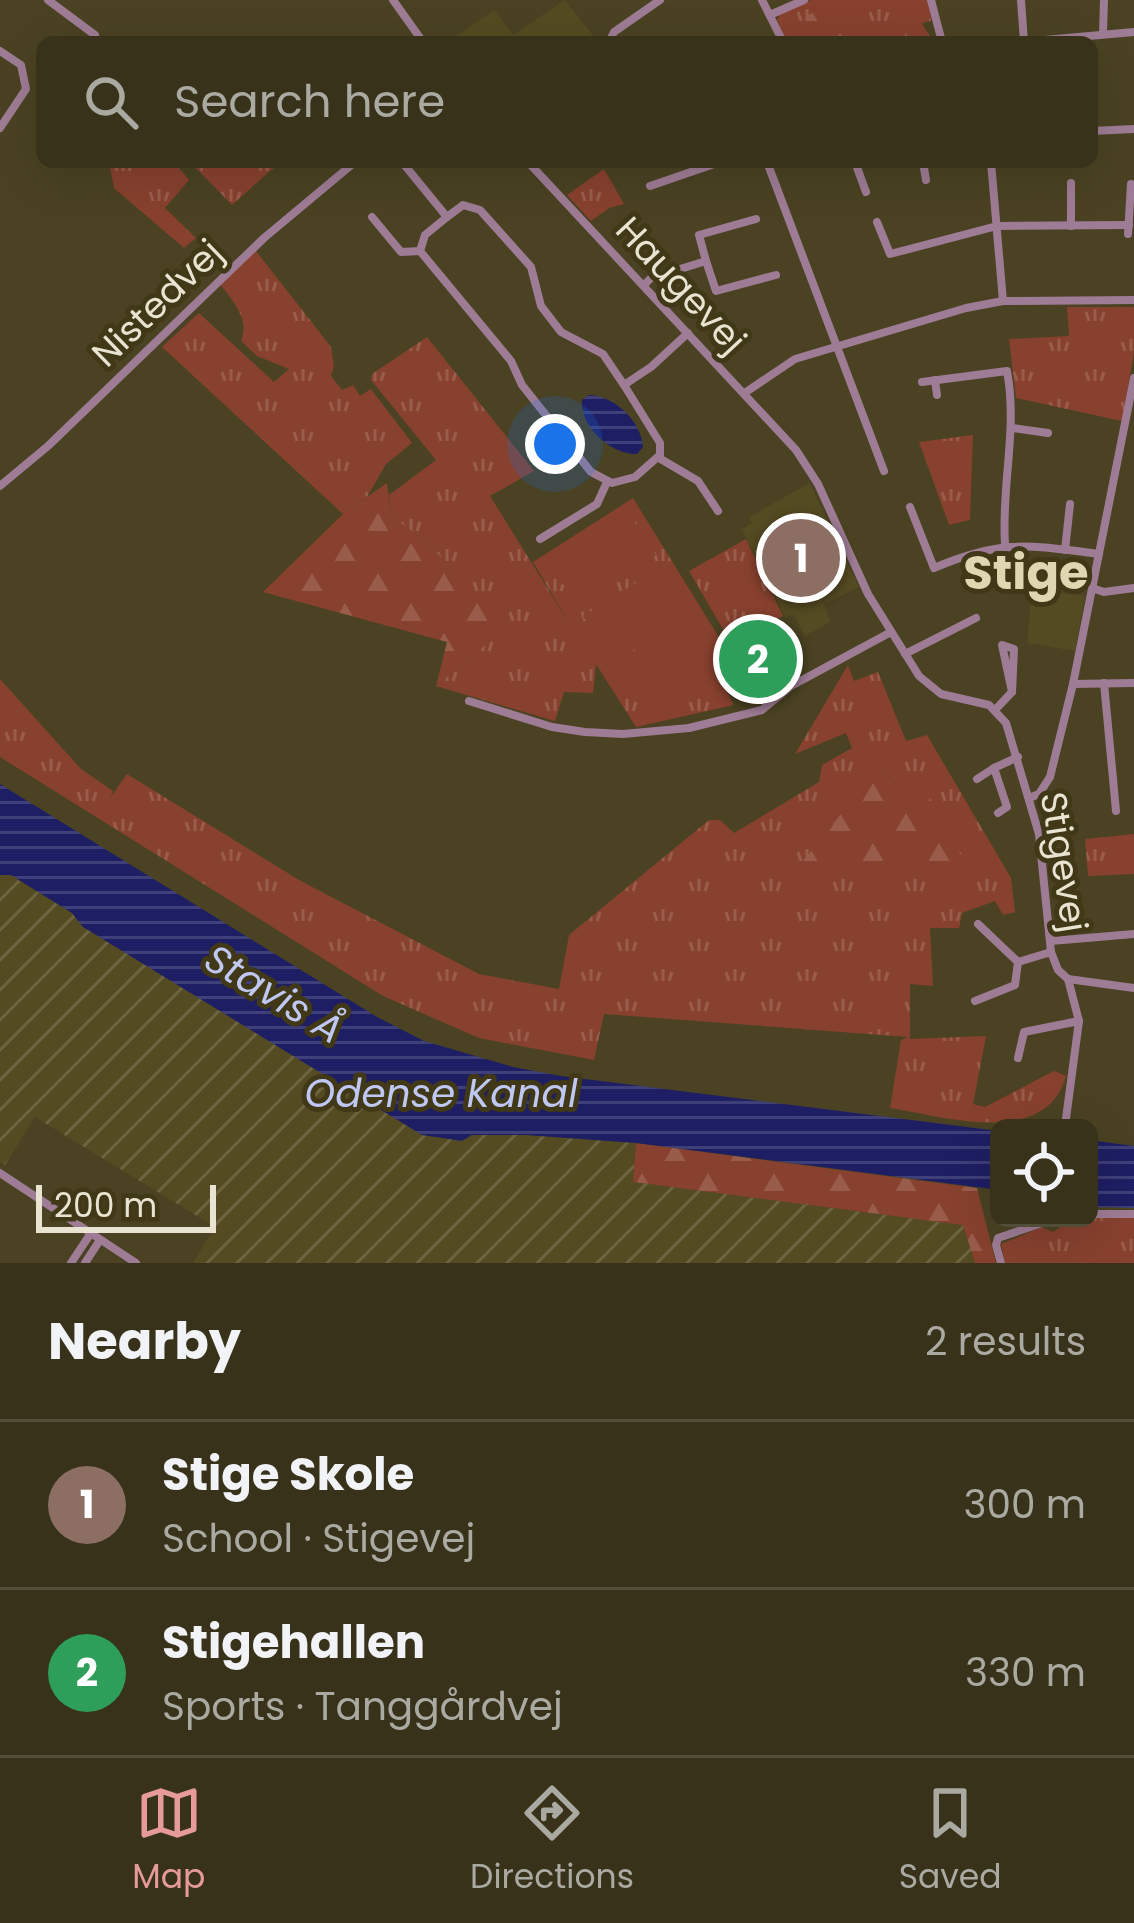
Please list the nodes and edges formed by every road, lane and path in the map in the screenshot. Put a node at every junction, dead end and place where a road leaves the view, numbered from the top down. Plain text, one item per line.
1 (47, 0) edge
2 (393, 0) edge
3 (660, 0) edge
4 (762, 0) edge
5 (803, 0) edge
6 (932, 0) edge
7 (1021, 0) edge
8 (1104, 0) edge
9 (772, 14) junction
10 (1134, 32) edge
11 (95, 34) dead end
12 (1103, 34) junction
13 (419, 36) edge
14 (612, 36) edge
15 (781, 36) edge
16 (941, 36) edge
17 (1023, 36) edge
18 (1083, 36) edge
19 (0, 51) edge
20 (0, 128) edge
21 (1134, 129) edge
22 (1098, 131) edge
23 (348, 168) edge
24 (407, 168) edge
25 (537, 168) edge
26 (702, 168) edge
27 (769, 168) edge
28 (857, 168) edge
29 (923, 168) edge
30 (992, 168) edge
31 (926, 180) dead end
32 (1070, 183) dead end
33 (1131, 184) dead end
34 (650, 186) dead end
35 (866, 192) dead end
36 (372, 217) dead end
37 (447, 217) junction
38 (756, 219) dead end
39 (877, 222) dead end
40 (997, 226) junction
41 (1071, 226) junction
42 (419, 251) junction
43 (706, 261) junction
44 (776, 275) dead end
45 (644, 285) junction
46 (1134, 300) edge
47 (1004, 301) junction
48 (688, 333) junction
49 (837, 346) junction
50 (1134, 378) edge
51 (935, 380) junction
52 (922, 382) dead end
53 (624, 385) junction
54 (746, 392) junction
55 (938, 395) dead end
56 (1012, 428) junction
57 (1048, 433) dead end
58 (659, 458) junction
59 (884, 471) dead end
60 (610, 483) junction
61 (0, 486) edge
62 (1070, 504) dead end
63 (910, 507) dead end
64 (718, 511) dead end
65 (540, 539) dead end
66 (1005, 544) junction
67 (1065, 550) junction
68 (1099, 554) junction
69 (1092, 588) junction
70 (1134, 588) edge
71 (976, 618) dead end
72 (891, 632) junction
73 (905, 654) junction
74 (1104, 683) junction
75 (1134, 683) edge
76 (1073, 684) junction
77 (1012, 692) junction
78 (469, 701) dead end
79 (995, 710) junction
80 (1018, 757) junction
81 (994, 768) junction
82 (977, 779) dead end
83 (1029, 798) junction
84 (1116, 812) dead end
85 (998, 813) dead end
86 (978, 924) dead end
87 (1134, 934) edge
88 (1051, 940) junction
89 (1052, 952) junction
90 (1018, 962) junction
91 (1068, 979) junction
92 (1134, 988) edge
93 (975, 1001) dead end
94 (1079, 1021) junction
95 (1018, 1058) dead end
96 (1065, 1119) edge
97 (0, 1173) edge
98 (1098, 1214) edge
99 (1134, 1214) edge
100 (1030, 1227) edge
101 (95, 1236) junction
102 (71, 1263) edge
103 (85, 1263) edge
104 (136, 1263) edge
105 (1001, 1263) edge

1 - 11 street
2 - 13 street
3 - 14 street
4 - 9 street
5 - 9 street
6 - 16 street
7 - 17 street
8 - 12 street
9 - 15 street
10 - 12 street
12 - 18 street
19 - 20 street
21 - 22 street
23 - 61 street, Nistedvej
24 - 37 street
25 - 45 street, Haugevej
26 - 34 street
27 - 49 street
28 - 35 street
29 - 31 street
30 - 40 street
32 - 41 street
33 - 41 street
36 - 42 street
37 - 42 street
37 - 53 street
38 - 43 street
39 - 40 street
40 - 41 street
40 - 47 street
42 - 60 street
43 - 44 street
43 - 45 street
45 - 48 street, Haugevej
46 - 47 street
47 - 49 street
48 - 53 street
48 - 54 street, Haugevej
49 - 54 street
49 - 59 street
50 - 68 street
51 - 52 street
51 - 55 street
51 - 56 street
53 - 58 street
54 - 72 street
56 - 57 street
56 - 66 street
58 - 60 street
58 - 64 street
60 - 65 street
62 - 67 street
63 - 66 street
66 - 67 street
67 - 68 street
68 - 69 street
69 - 70 street
69 - 76 street
71 - 73 street
72 - 73 street
72 - 78 street
73 - 79 street
74 - 75 street
74 - 76 street
74 - 84 street
76 - 83 street
77 - 77 street
77 - 79 street
79 - 80 street, Stigevej
80 - 81 street
80 - 83 street, Stigevej
81 - 82 street
81 - 85 street
83 - 88 street, Stigevej
86 - 90 street
87 - 88 street
88 - 89 street, Stigevej
89 - 90 street
89 - 91 street, Stigevej
90 - 93 street
91 - 92 street
91 - 94 street, Stigevej
94 - 95 street
94 - 96 street, Stigevej
97 - 101 street
98 - 99 street
100 - 105 street
101 - 102 street
101 - 103 street
101 - 104 street

